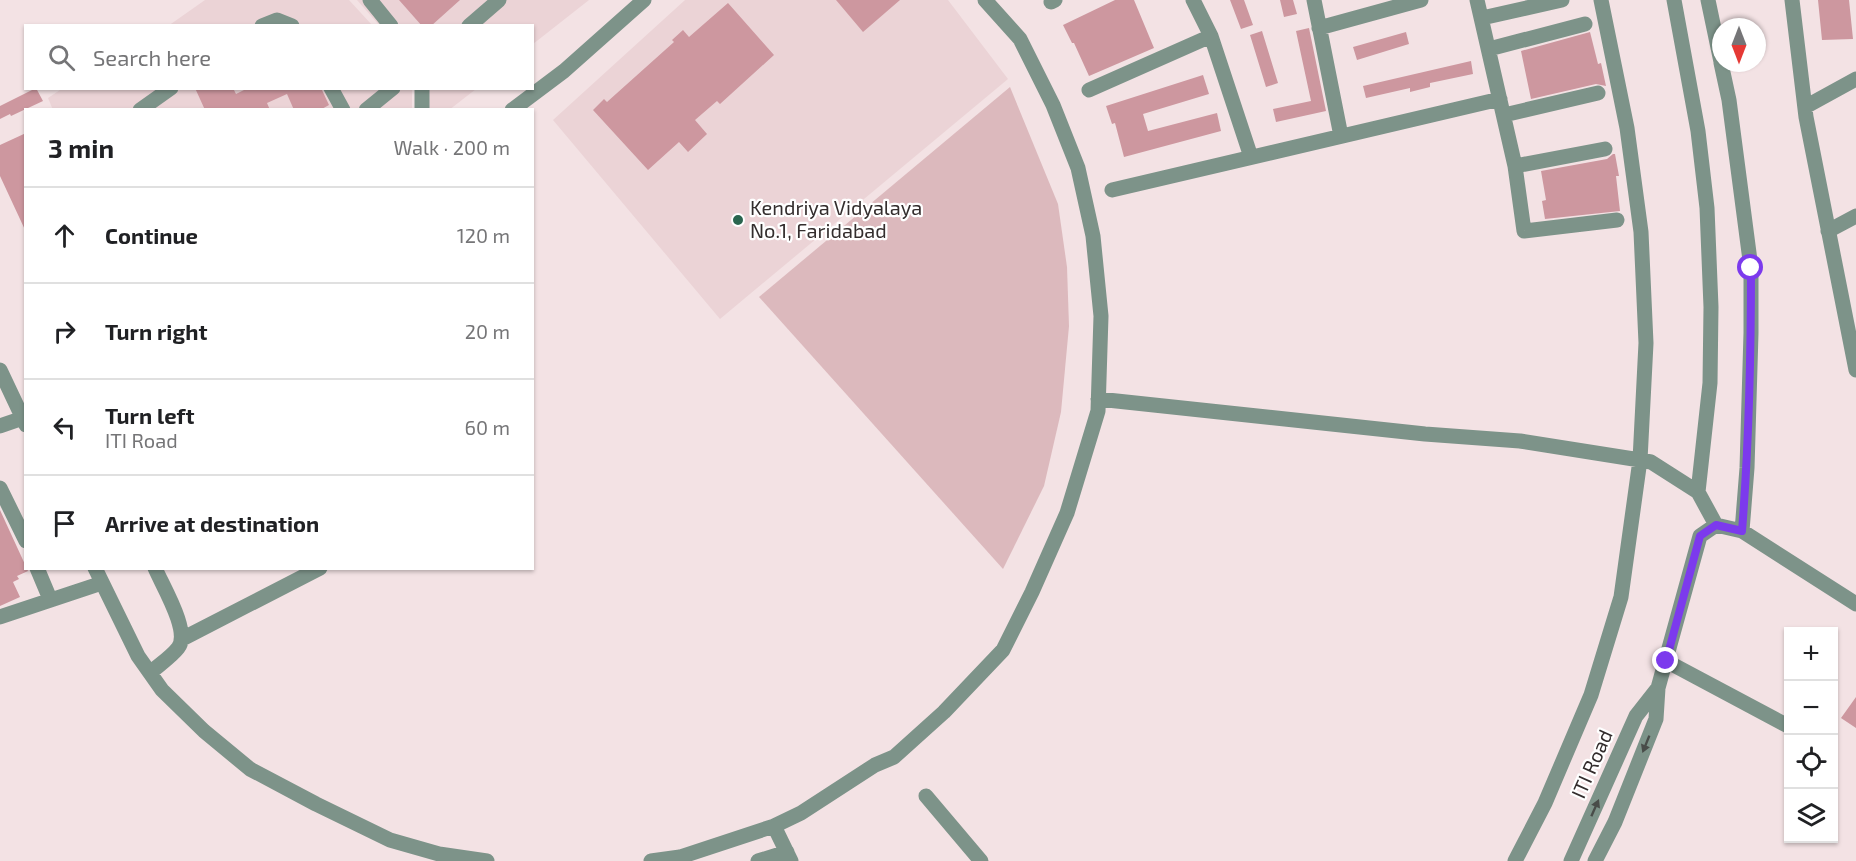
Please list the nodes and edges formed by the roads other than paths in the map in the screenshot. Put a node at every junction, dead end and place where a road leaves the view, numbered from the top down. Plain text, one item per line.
1 (370, 0) edge
2 (499, 0) edge
3 (644, 0) edge
4 (985, 0) edge
5 (1193, 0) edge
6 (1314, 0) edge
7 (1421, 0) edge
8 (1477, 0) edge
9 (1562, 0) edge
10 (1601, 0) edge
11 (1674, 0) edge
12 (1708, 0) edge
13 (1792, 0) edge
14 (1482, 18) junction
15 (1712, 19) edge
16 (267, 24) edge
17 (287, 24) edge
18 (389, 24) edge
19 (471, 24) edge
20 (1585, 24) dead end
21 (1319, 28) junction
22 (1211, 36) junction
23 (1489, 49) junction
24 (1723, 72) edge
25 (1856, 79) edge
26 (168, 90) edge
27 (332, 90) edge
28 (391, 90) edge
29 (422, 90) edge
30 (1089, 90) dead end
31 (1598, 93) dead end
32 (1500, 99) junction
33 (1805, 107) junction
34 (143, 108) edge
35 (343, 108) edge
36 (368, 108) edge
37 (422, 108) edge
38 (515, 108) edge
39 (1504, 115) junction
40 (1341, 136) junction
41 (1605, 148) dead end
42 (1251, 156) junction
43 (1515, 166) junction
44 (1112, 190) dead end
45 (1856, 216) edge
46 (1617, 220) dead end
47 (1828, 231) junction
48 (1852, 330) edge
49 (0, 370) edge
50 (1856, 370) edge
51 (1098, 399) junction
52 (24, 420) edge
53 (0, 426) edge
54 (1640, 460) junction
55 (0, 488) edge
56 (1698, 492) junction
57 (1716, 525) junction
58 (1742, 531) junction
59 (24, 537) edge
60 (38, 570) edge
61 (96, 570) edge
62 (155, 570) edge
63 (316, 570) edge
64 (102, 583) junction
65 (50, 599) junction
66 (1856, 604) edge
67 (0, 617) edge
68 (182, 639) junction
69 (1666, 661) junction
70 (150, 673) junction
71 (1658, 688) junction
72 (1784, 724) edge
73 (926, 796) dead end
74 (774, 826) junction
75 (789, 857) edge
76 (487, 861) edge
77 (651, 861) edge
78 (758, 861) edge
79 (981, 861) edge
80 (1515, 861) edge
81 (1571, 861) edge
82 (1595, 861) edge

1 - 18 street
2 - 19 street
3 - 38 street
4 - 51 street
5 - 22 street
6 - 21 street
7 - 21 street
8 - 14 street
9 - 14 street
10 - 54 street
11 - 56 street
12 - 15 street
13 - 33 street
14 - 23 street
16 - 17 street
20 - 23 street
21 - 40 street
22 - 30 street
22 - 42 street
23 - 32 street
24 - 58 street
25 - 33 street
26 - 34 street
27 - 35 street
28 - 36 street
29 - 37 street
31 - 39 street
32 - 39 street
32 - 40 street
33 - 47 street
39 - 43 street
40 - 42 street
41 - 43 street
42 - 44 street
43 - 46 street
45 - 47 street
47 - 48 street
48 - 50 street
49 - 52 street
51 - 54 street
51 - 74 street
52 - 53 street
54 - 56 street
54 - 80 street
55 - 59 street
56 - 57 street
57 - 58 street
57 - 69 street, ITI Road
58 - 66 street
60 - 65 street
61 - 64 street
62 - 68 street
63 - 68 street
64 - 65 street
64 - 70 street
65 - 67 street
68 - 70 street
69 - 71 street, ITI Road
69 - 72 street
70 - 76 street
81 -> 71 street, ITI Road
71 -> 82 street, ITI Road
73 - 79 street
74 - 75 street
74 - 77 street
75 - 78 street

